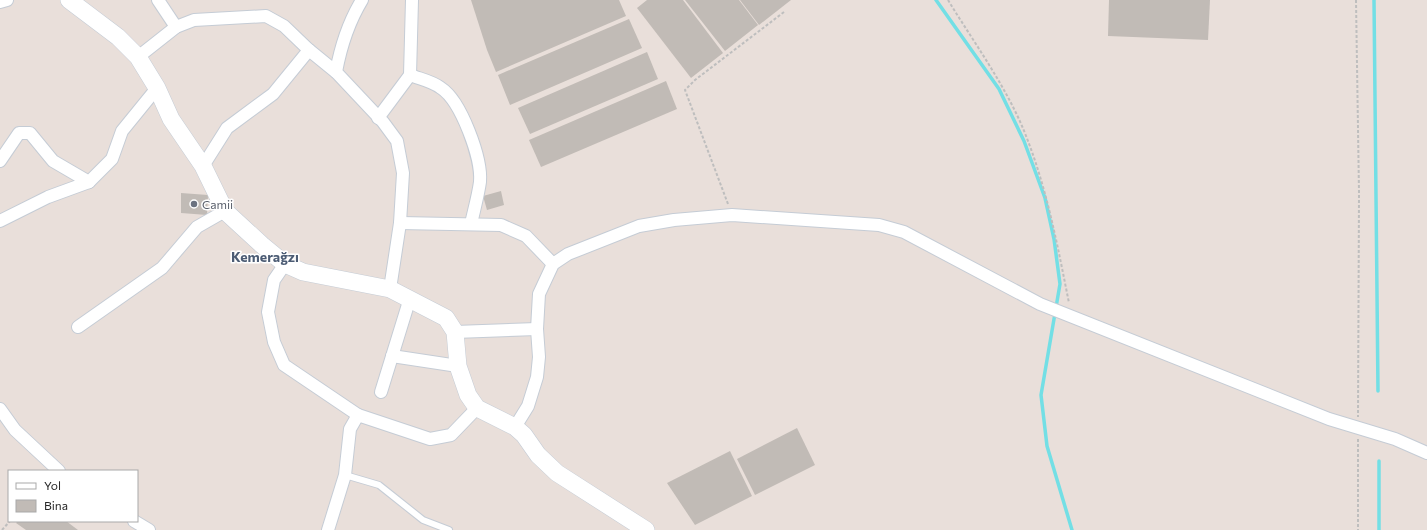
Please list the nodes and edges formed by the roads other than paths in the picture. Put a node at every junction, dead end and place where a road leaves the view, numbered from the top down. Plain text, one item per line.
1 (7, 0) edge
2 (69, 0) edge
3 (158, 0) edge
4 (362, 0) edge
5 (412, 0) edge
6 (0, 2) edge
7 (176, 27) junction
8 (309, 50) junction
9 (138, 57) junction
10 (336, 72) junction
11 (410, 75) junction
12 (157, 88) junction
13 (378, 118) junction
14 (0, 160) edge
15 (203, 166) junction
16 (89, 182) junction
17 (225, 211) junction
18 (0, 221) edge
19 (400, 223) junction
20 (470, 224) junction
21 (285, 264) junction
22 (553, 264) junction
23 (390, 289) junction
24 (410, 298) junction
25 (78, 327) dead end
26 (537, 329) junction
27 (454, 332) junction
28 (392, 356) junction
29 (458, 366) junction
30 (381, 392) dead end
31 (476, 408) junction
32 (0, 409) edge
33 (358, 415) junction
34 (515, 427) junction
35 (1427, 452) edge
36 (58, 470) edge
37 (345, 475) junction
38 (136, 522) edge
39 (149, 530) edge
40 (328, 530) edge
41 (449, 530) edge
42 (646, 530) edge

1 - 6 street
2 - 9 street
3 - 7 street
4 - 10 street
5 - 11 street
7 - 8 street
7 - 9 street
8 - 10 street
8 - 15 street
9 - 12 street
10 - 13 street
11 - 13 street
11 - 20 street
12 - 15 street
12 - 16 street
13 - 19 street
14 - 16 street
15 - 17 street
16 - 18 street
17 - 21 street
17 - 25 street
19 - 20 street
19 - 23 street
20 - 22 street
21 - 23 street
21 - 33 street
22 - 26 street
22 - 35 street
23 - 24 street
24 - 27 street
24 - 28 street
26 - 27 street
26 - 34 street
27 - 29 street
28 - 29 street
28 - 30 street
29 - 31 street
31 - 33 street
31 - 34 street
32 - 36 street
33 - 37 street
34 - 42 street
37 - 40 street
37 - 41 lane
38 - 39 street

